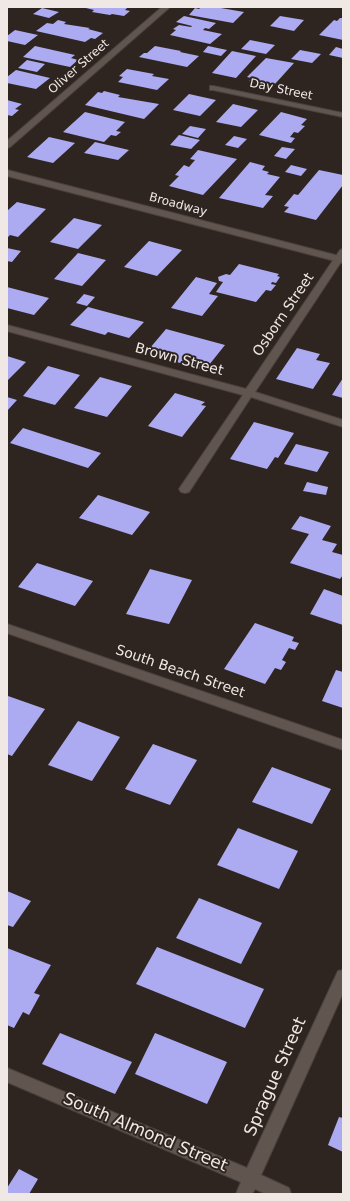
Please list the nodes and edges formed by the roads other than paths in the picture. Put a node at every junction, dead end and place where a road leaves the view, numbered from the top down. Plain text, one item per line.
1 (166, 7) edge
2 (213, 88) dead end
3 (343, 115) edge
4 (7, 145) edge
5 (7, 173) edge
6 (341, 257) edge
7 (7, 328) edge
8 (248, 393) junction
9 (343, 424) edge
10 (185, 489) dead end
11 (7, 628) edge
12 (343, 745) edge
13 (343, 976) edge
14 (7, 1075) edge
15 (251, 1178) junction
16 (244, 1194) edge
17 (283, 1194) edge

1 - 4 street, Oliver Street
2 - 3 street, Day Street
5 - 6 street, Broadway
6 - 8 street, Osborn Street
7 - 8 street, Brown Street
8 - 9 street, Brown Street
8 - 10 street, Osborn Street
11 - 12 street, South Beach Street
13 - 15 street, Sprague Street
14 - 15 street, South Almond Street
15 - 16 street, Sprague Street
15 - 17 street, South Almond Street

